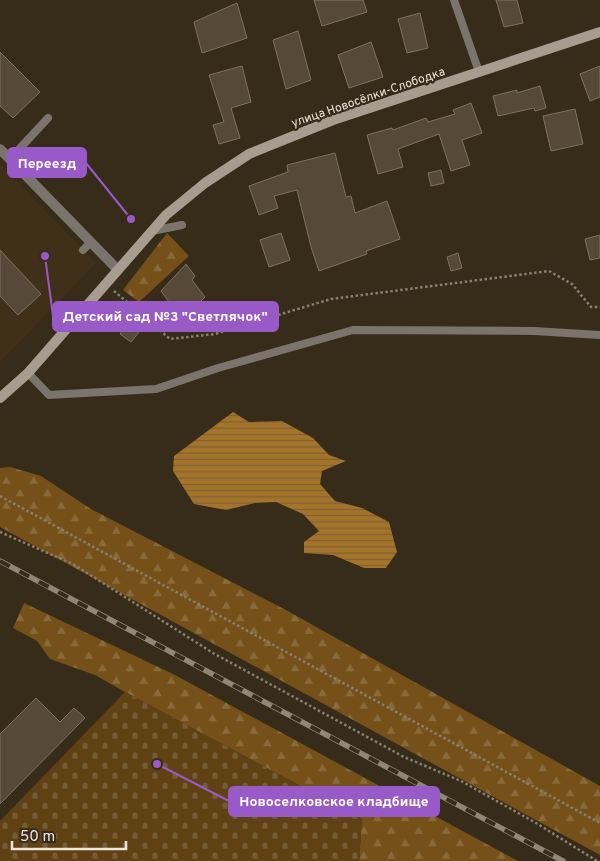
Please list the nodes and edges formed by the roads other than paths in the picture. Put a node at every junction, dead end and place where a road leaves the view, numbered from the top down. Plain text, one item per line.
1 (454, 0) edge
2 (600, 32) edge
3 (480, 72) junction
4 (48, 118) dead end
5 (0, 149) edge
6 (10, 159) junction
7 (182, 225) dead end
8 (152, 232) junction
9 (91, 242) junction
10 (83, 250) dead end
11 (118, 270) junction
12 (600, 334) edge
13 (28, 373) junction
14 (0, 398) edge

1 - 3 lane
2 - 3 main road, улица Новосёлки-Слободка
3 - 8 main road, улица Новосёлки-Слободка
4 - 6 lane
5 - 6 street
6 - 9 street
7 - 8 lane
8 - 11 main road, улица Новосёлки-Слободка
9 - 10 lane
9 - 11 street
11 - 13 main road, улица Новосёлки-Слободка
12 - 13 lane
13 - 14 main road, улица Новосёлки-Слободка

